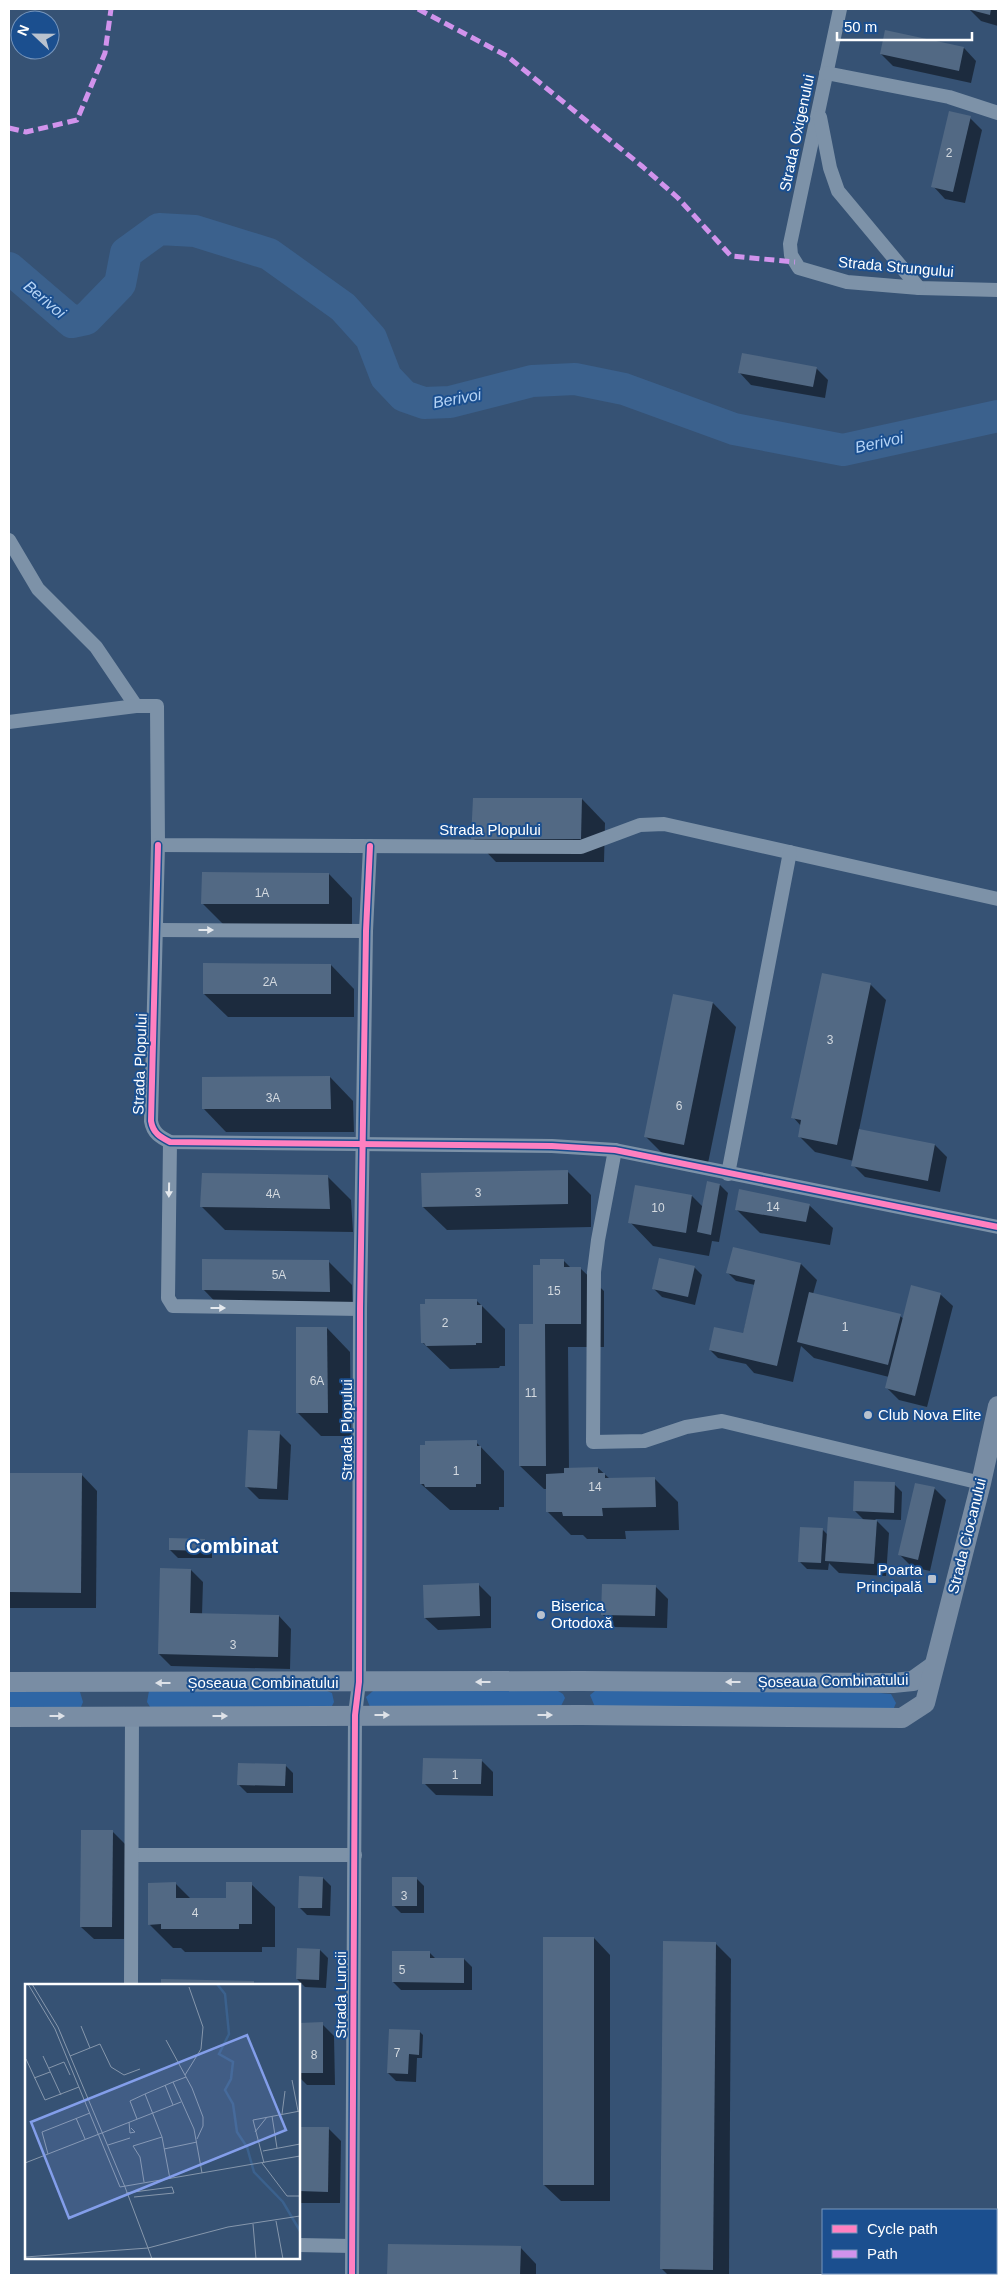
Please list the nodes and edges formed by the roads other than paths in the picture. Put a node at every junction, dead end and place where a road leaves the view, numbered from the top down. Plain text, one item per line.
1 (840, 9) edge
2 (826, 73) junction
3 (819, 108) junction
4 (998, 112) edge
5 (794, 262) joint
6 (919, 288) junction
7 (998, 290) edge
8 (9, 540) edge
9 (136, 706) junction
10 (9, 722) edge
11 (158, 845) junction
12 (370, 846) junction
13 (790, 852) junction
14 (998, 899) edge
15 (157, 930) junction
16 (366, 931) junction
17 (170, 1142) junction
18 (363, 1145) junction
19 (615, 1150) junction
20 (728, 1174) junction
21 (998, 1227) edge
22 (360, 1309) junction
23 (998, 1406) edge
24 (981, 1483) junction
25 (934, 1666) junction
26 (581, 1681) junction
27 (9, 1682) edge
28 (359, 1682) junction
29 (132, 1683) junction
30 (355, 1715) junction
31 (581, 1715) junction
32 (132, 1716) junction
33 (9, 1717) edge
34 (355, 1855) junction
35 (132, 1856) junction
36 (131, 1984) edge
37 (300, 2245) edge
38 (352, 2246) junction
39 (352, 2275) edge

1 - 2 street, Strada Oxigenului
2 - 3 street, Strada Oxigenului
2 - 4 street
3 - 5 street, Strada Oxigenului
3 - 6 street
5 - 6 street, Strada Strungului
6 - 7 street, Strada Strungului
8 - 9 street
9 - 10 street, Strada Plopului
9 - 11 street, Strada Plopului
11 - 12 street, Strada Plopului
11 - 15 street, Strada Plopului
12 - 13 street, Strada Plopului
12 - 16 street, Strada Plopului
13 - 14 street
13 - 20 street
15 -> 16 street
15 - 17 street, Strada Plopului
16 - 18 street, Strada Plopului
17 - 18 street
17 -> 22 street
18 - 19 street
18 - 22 street, Strada Plopului
19 - 20 street
19 - 24 street
20 - 21 street
22 - 28 street, Strada Plopului
23 - 24 main road, Strada Ciocanului
24 - 25 main road, Strada Ciocanului
25 -> 26 main road, Șoseaua Combinatului
25 - 31 main road, Șoseaua Combinatului
26 -> 28 main road, Șoseaua Combinatului
26 - 31 main road
27 - 29 main road, Șoseaua Combinatului
28 -> 29 main road, Șoseaua Combinatului
28 - 30 street, Strada Plopului
29 - 32 main road
30 -> 31 main road, Șoseaua Combinatului
32 -> 30 main road, Șoseaua Combinatului
30 - 34 street, Strada Luncii
33 -> 32 main road, Șoseaua Combinatului
32 - 35 street
34 - 35 street
34 - 38 street, Strada Luncii
35 - 36 street
37 - 38 street
38 - 39 street, Strada Luncii

